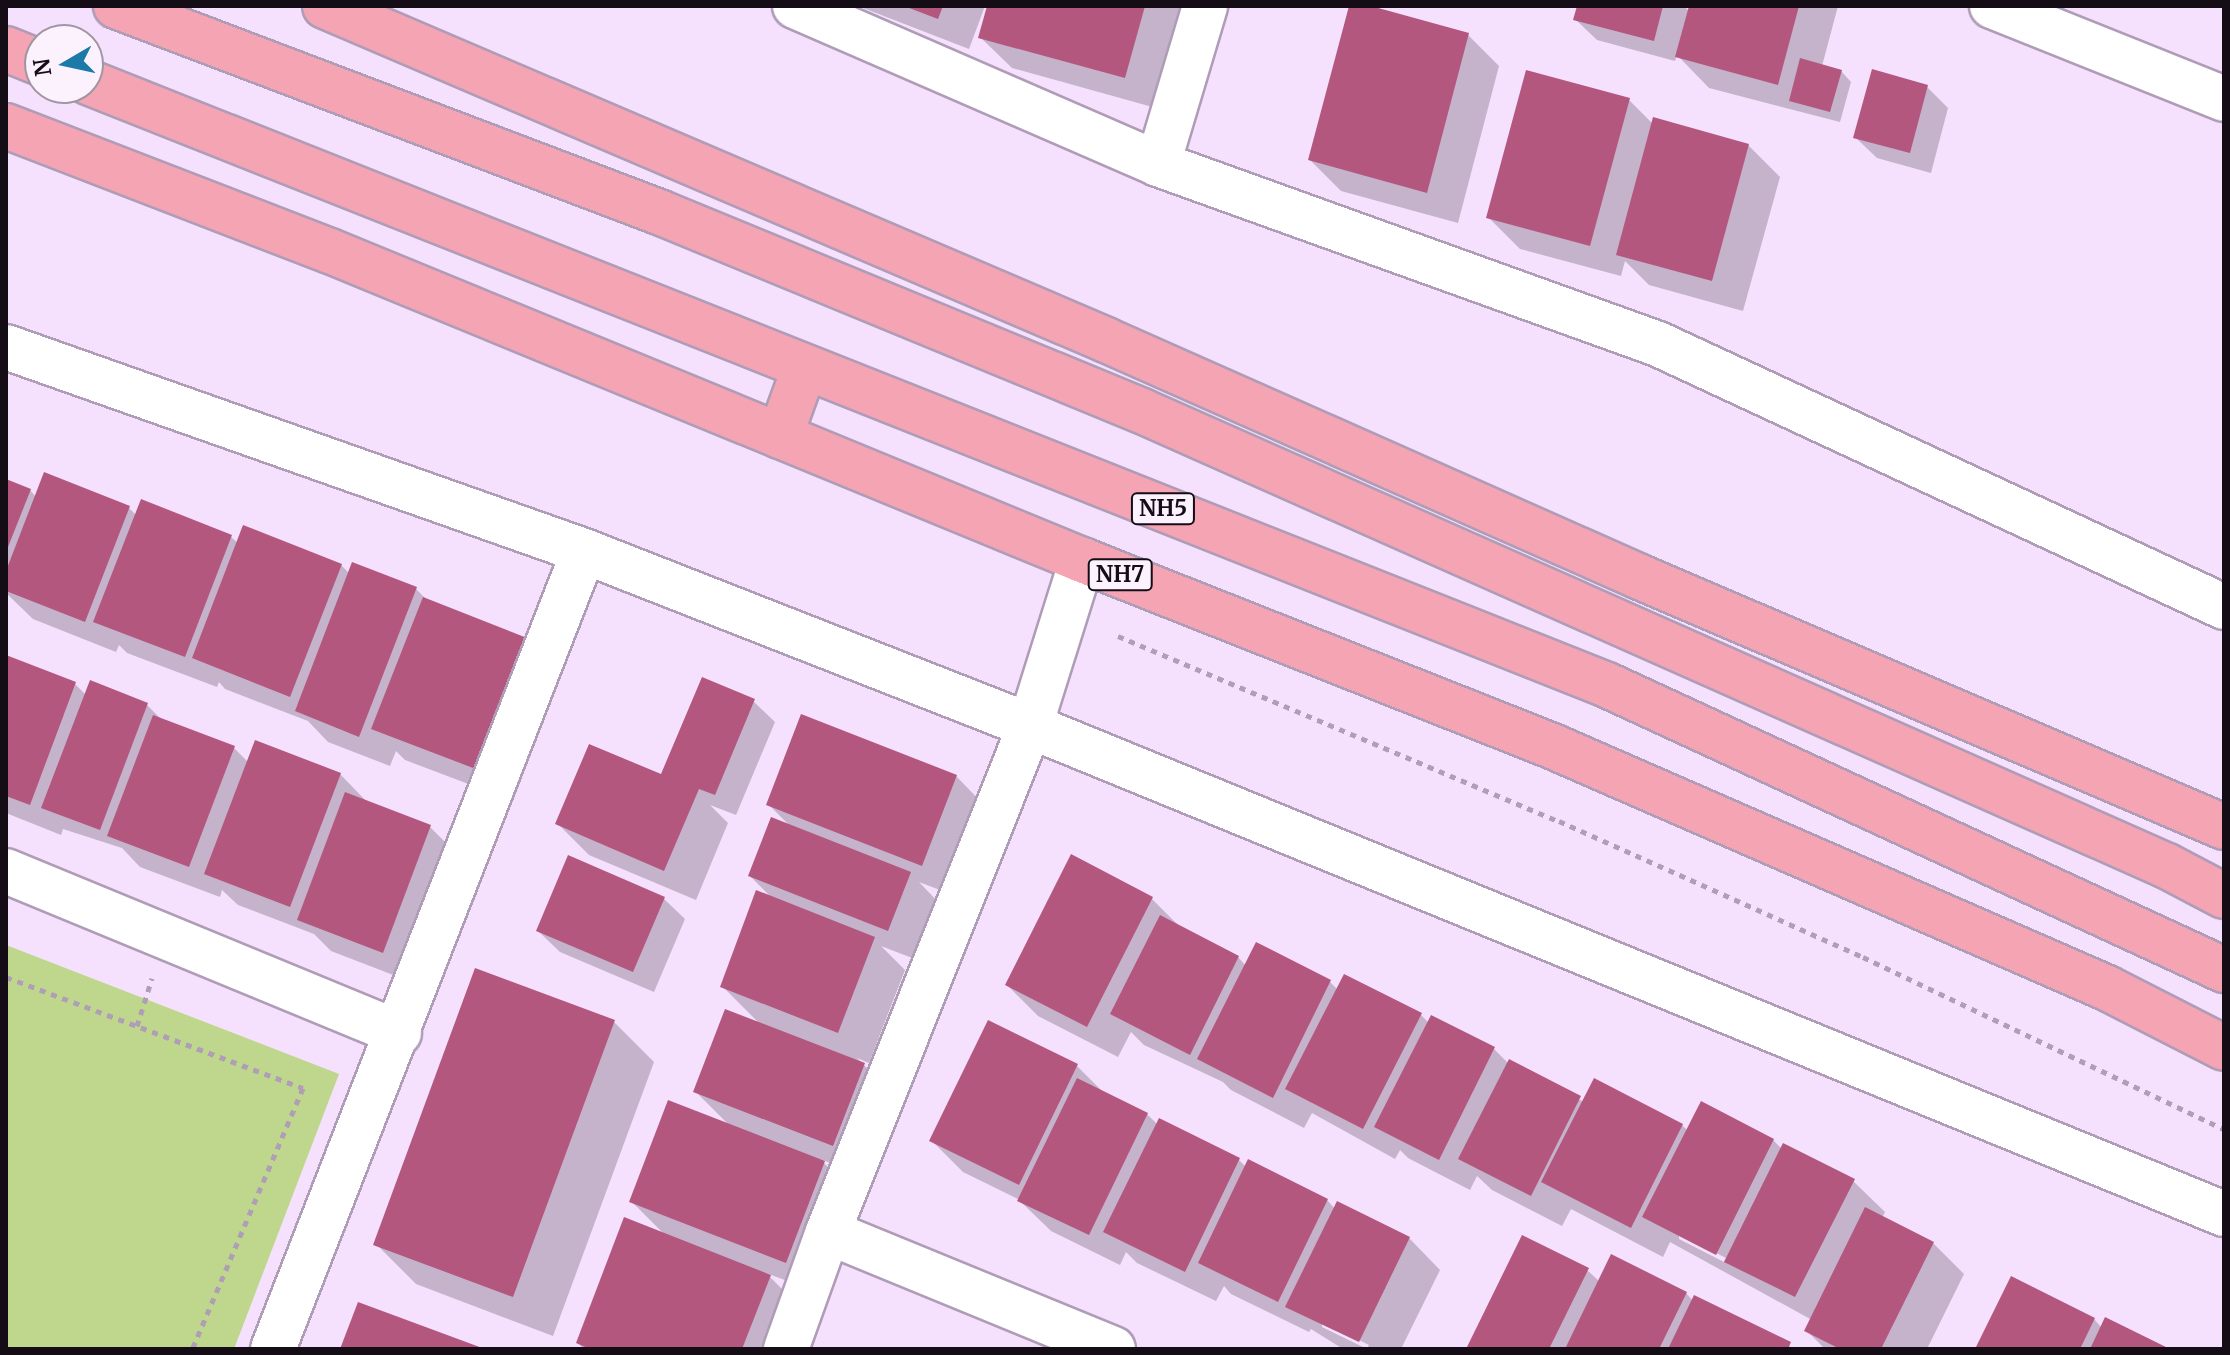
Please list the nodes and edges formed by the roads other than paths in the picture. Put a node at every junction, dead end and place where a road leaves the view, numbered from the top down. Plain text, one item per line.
1 (116, 6) edge
2 (325, 6) edge
3 (795, 6) edge
4 (1205, 6) edge
5 (1992, 6) edge
6 (104, 88) edge
7 (2224, 99) edge
8 (6, 126) edge
9 (1158, 164) junction
10 (850, 230) junction
11 (828, 282) junction
12 (6, 347) edge
13 (805, 367) junction
14 (780, 436) junction
15 (584, 551) junction
16 (1082, 560) junction
17 (2224, 607) edge
18 (1030, 726) junction
19 (2224, 827) edge
20 (6, 871) edge
21 (2224, 896) edge
22 (2224, 970) edge
23 (399, 1033) junction
24 (2224, 1048) edge
25 (2224, 1214) edge
26 (828, 1232) junction
27 (273, 1349) edge
28 (786, 1349) edge
29 (1113, 1349) edge

1 - 11 highway
2 - 10 highway
3 - 9 street
4 - 9 street
5 - 7 street
6 - 13 highway, NH5
8 - 14 highway, NH7
9 - 17 street
10 - 11 highway
10 - 19 highway
11 - 21 highway
12 - 15 street
13 - 14 highway
13 - 22 highway, NH5
14 - 16 highway, NH7
15 - 18 street
15 - 23 street
16 - 18 street
16 - 24 highway, NH7
18 - 25 street
18 - 26 street
20 - 23 street
23 - 27 street
26 - 28 street
26 - 29 street

